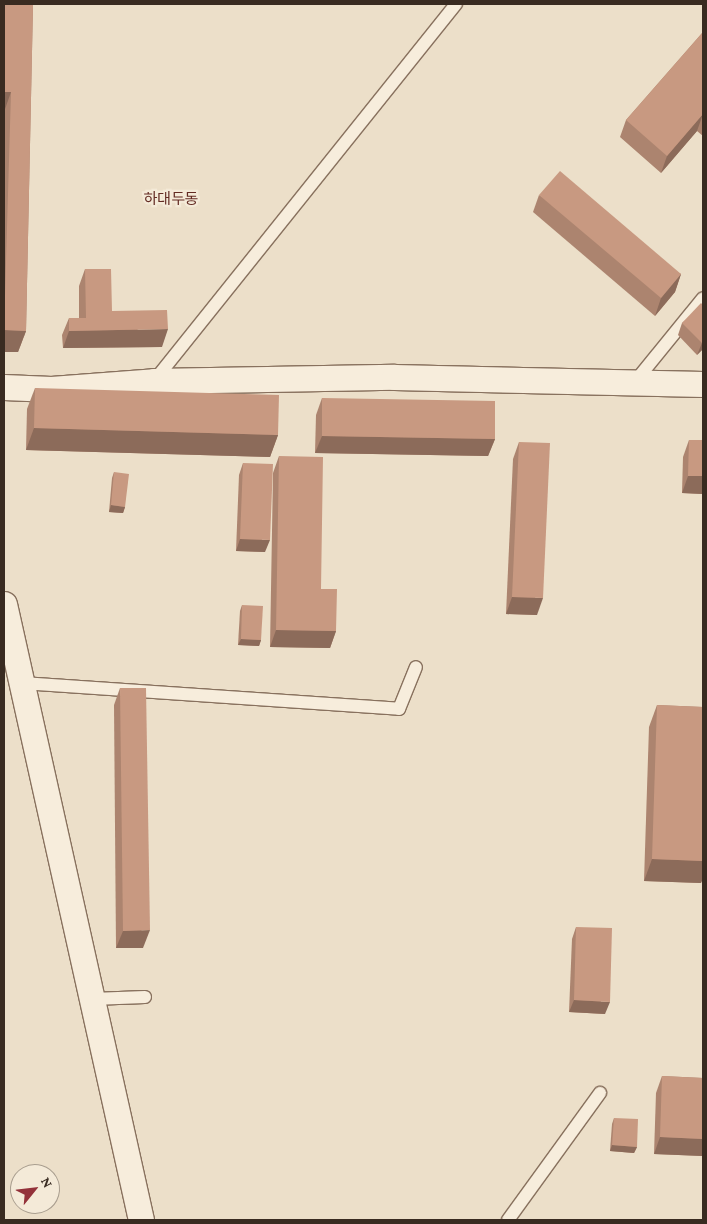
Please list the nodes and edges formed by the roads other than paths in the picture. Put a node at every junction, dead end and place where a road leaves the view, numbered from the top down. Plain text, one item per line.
1 (456, 4) edge
2 (703, 298) edge
3 (154, 381) junction
4 (634, 383) junction
5 (703, 384) edge
6 (4, 388) edge
7 (4, 604) edge
8 (416, 667) dead end
9 (22, 683) junction
10 (145, 997) dead end
11 (92, 1000) junction
12 (600, 1093) dead end
13 (141, 1220) edge
14 (508, 1220) edge

1 - 3 lane
2 - 4 lane
3 - 4 street
3 - 6 street
4 - 5 street
7 - 9 street
8 - 9 lane
9 - 11 street
10 - 11 lane
11 - 13 street
12 - 14 lane

